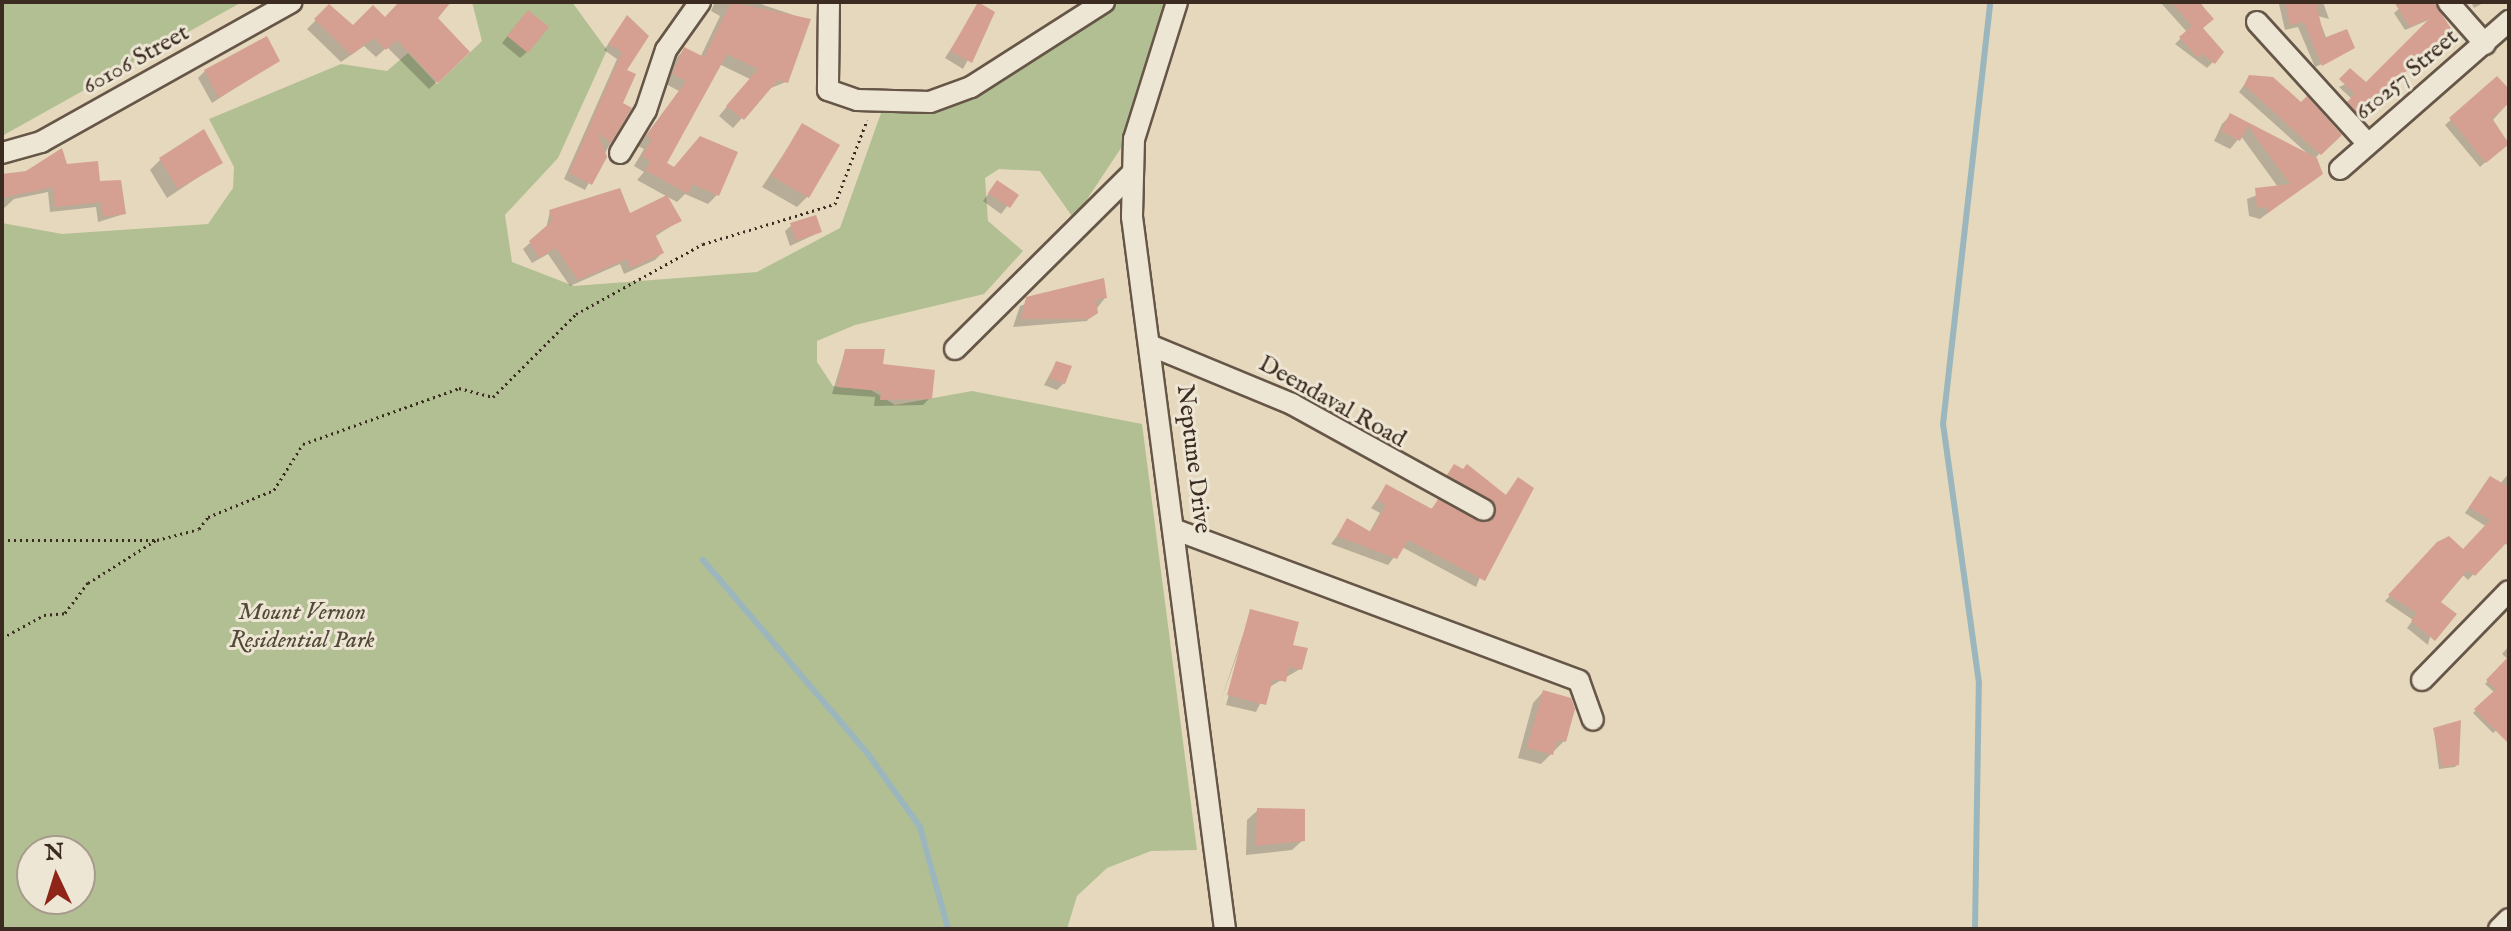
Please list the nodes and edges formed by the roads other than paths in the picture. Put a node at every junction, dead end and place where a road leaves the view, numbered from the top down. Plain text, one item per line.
1 (292, 2) edge
2 (700, 2) edge
3 (829, 2) edge
4 (1104, 2) edge
5 (1177, 2) edge
6 (2448, 2) edge
7 (2509, 21) edge
8 (2257, 22) dead end
9 (2485, 44) junction
10 (2367, 143) junction
11 (2, 153) edge
12 (620, 153) dead end
13 (2340, 169) dead end
14 (1132, 173) junction
15 (1152, 346) junction
16 (955, 349) dead end
17 (1484, 510) dead end
18 (1176, 530) junction
19 (2509, 591) edge
20 (2422, 680) dead end
21 (1593, 720) dead end
22 (2509, 919) edge
23 (1225, 929) edge
24 (2499, 929) edge

1 - 11 street, 60106 Street
2 - 12 street
3 - 4 street
5 - 14 street, Neptune Drive
6 - 9 street
7 - 9 street, 610257 Street
8 - 10 street
9 - 10 street, 610257 Street
10 - 13 street, 610257 Street
14 - 15 street, Neptune Drive
14 - 16 street
15 - 17 street, Deendaval Road
15 - 18 street, Neptune Drive
18 - 21 street
18 - 23 street, Neptune Drive
19 - 20 street
22 - 24 street

